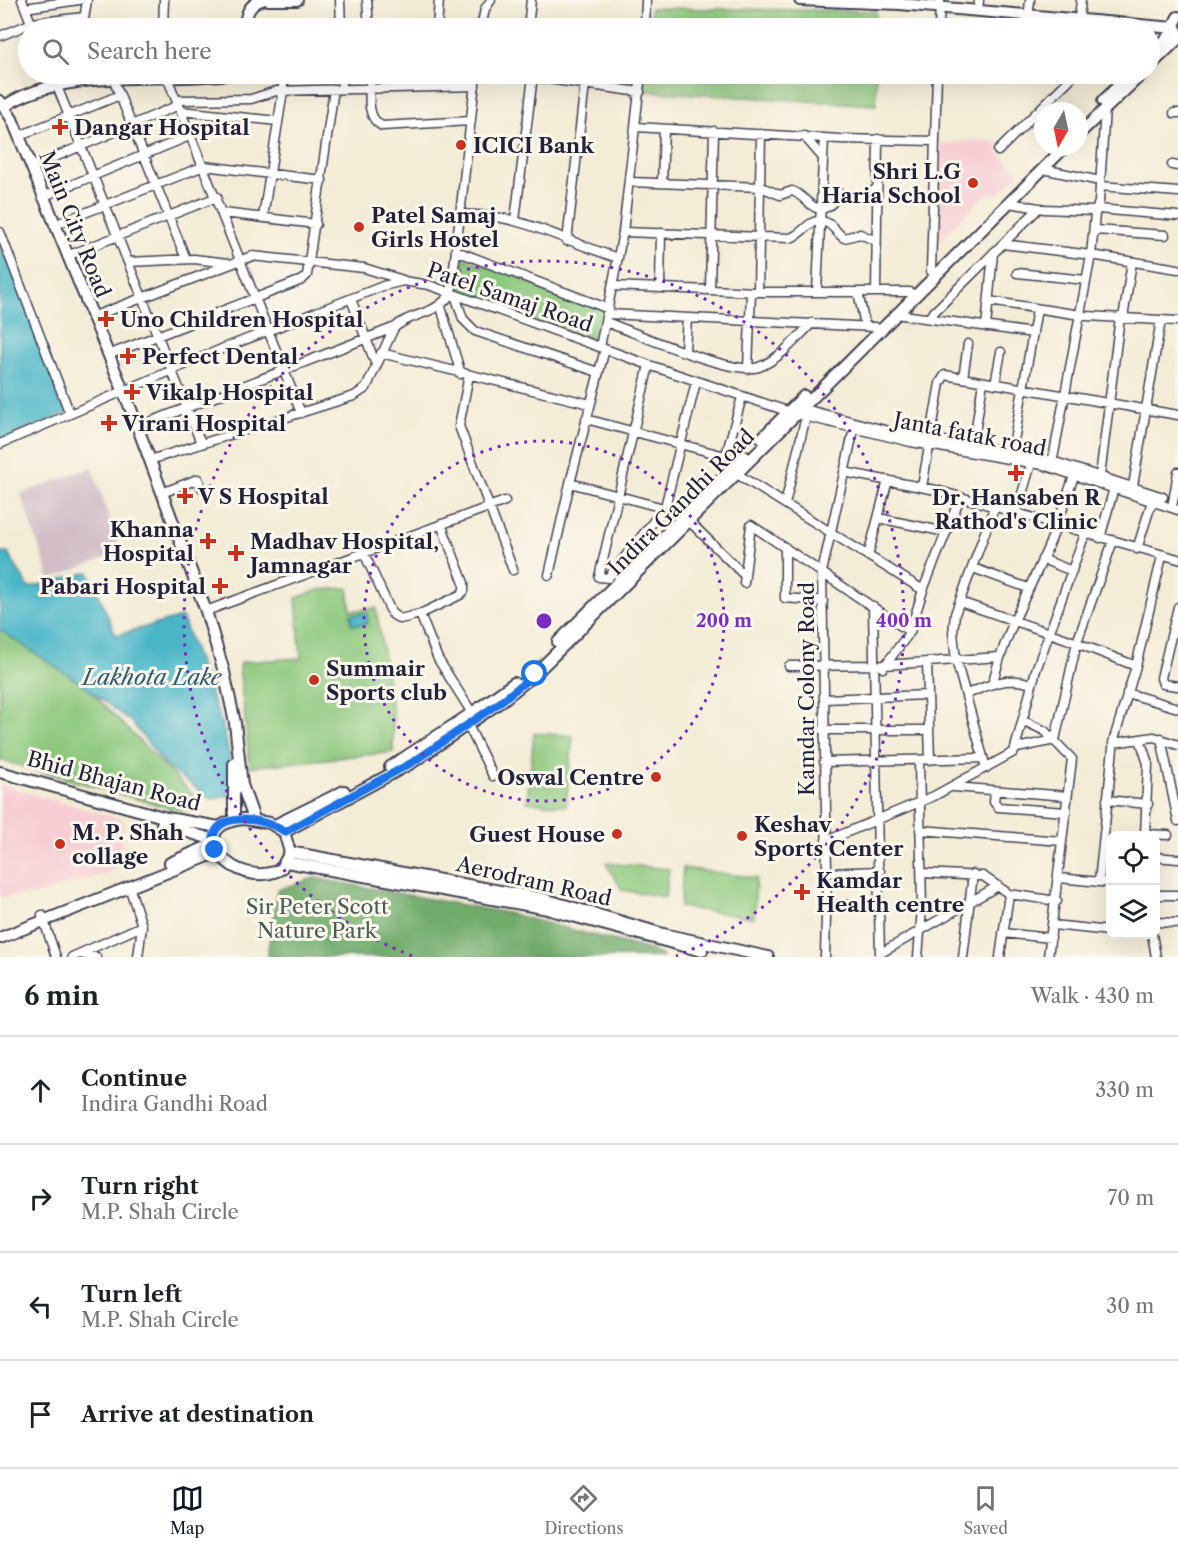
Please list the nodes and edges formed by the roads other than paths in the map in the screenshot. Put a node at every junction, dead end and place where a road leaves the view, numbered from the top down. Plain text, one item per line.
1 (79, 0) edge
2 (87, 0) edge
3 (164, 0) edge
4 (268, 0) edge
5 (297, 0) edge
6 (340, 0) edge
7 (367, 0) edge
8 (439, 0) edge
9 (531, 0) edge
10 (646, 0) edge
11 (800, 0) edge
12 (1081, 0) edge
13 (257, 1) edge
14 (917, 2) edge
15 (488, 3) edge
16 (23, 4) edge
17 (940, 5) junction
18 (979, 5) edge
19 (1030, 5) edge
20 (1079, 16) junction
21 (84, 17) joint
22 (29, 18) edge
23 (78, 18) edge
24 (163, 18) edge
25 (246, 18) edge
26 (341, 18) edge
27 (368, 18) edge
28 (438, 18) edge
29 (484, 18) edge
30 (529, 18) edge
31 (645, 18) edge
32 (939, 18) edge
33 (1088, 18) edge
34 (1095, 18) edge
35 (1160, 26) edge
36 (1160, 27) edge
37 (1176, 28) edge
38 (18, 31) edge
39 (0, 36) edge
40 (1160, 43) edge
41 (1160, 51) edge
42 (62, 84) edge
43 (115, 84) edge
44 (168, 84) edge
45 (283, 84) edge
46 (339, 84) edge
47 (371, 84) edge
48 (432, 84) edge
49 (526, 84) edge
50 (585, 84) joint
51 (640, 84) edge
52 (937, 84) edge
53 (1065, 84) edge
54 (1120, 84) edge
55 (1131, 84) edge
56 (57, 86) junction
57 (475, 86) joint
58 (432, 87) junction
59 (371, 88) junction
60 (338, 89) junction
61 (283, 91) junction
62 (640, 92) junction
63 (120, 95) junction
64 (1, 105) edge
65 (179, 105) junction
66 (1105, 108) junction
67 (1088, 115) edge
68 (69, 116) junction
69 (278, 122) junction
70 (471, 122) junction
71 (131, 123) junction
72 (1088, 125) edge
73 (636, 127) junction
74 (664, 129) junction
75 (714, 131) junction
76 (761, 134) junction
77 (192, 135) junction
78 (19, 136) junction
79 (804, 136) junction
80 (824, 138) junction
81 (878, 139) junction
82 (935, 141) junction
83 (81, 145) junction
84 (998, 151) dead end
85 (143, 154) junction
86 (1047, 156) edge
87 (1056, 156) edge
88 (823, 158) junction
89 (204, 166) junction
90 (31, 167) junction
91 (1043, 169) junction
92 (270, 173) junction
93 (93, 176) junction
94 (322, 180) junction
95 (630, 182) junction
96 (662, 183) junction
97 (1100, 183) junction
98 (156, 185) junction
99 (711, 185) junction
100 (761, 187) junction
101 (877, 188) junction
102 (1178, 192) edge
103 (42, 197) junction
104 (217, 197) junction
105 (1009, 203) junction
106 (105, 205) junction
107 (1039, 208) junction
108 (821, 209) junction
109 (1096, 211) junction
110 (224, 213) junction
111 (460, 215) junction
112 (168, 216) junction
113 (1178, 216) edge
114 (263, 217) junction
115 (515, 220) junction
116 (820, 221) junction
117 (316, 224) junction
118 (54, 225) junction
119 (1095, 230) junction
120 (0, 232) edge
121 (622, 232) junction
122 (661, 233) junction
123 (709, 235) junction
124 (1165, 235) dead end
125 (117, 236) junction
126 (761, 236) junction
127 (567, 241) junction
128 (876, 241) junction
129 (1003, 244) junction
130 (456, 251) junction
131 (993, 253) junction
132 (1091, 255) junction
133 (67, 256) junction
134 (241, 258) junction
135 (618, 258) junction
136 (186, 260) junction
137 (310, 261) junction
138 (128, 262) junction
139 (1132, 262) junction
140 (229, 263) junction
141 (1178, 269) edge
142 (933, 273) junction
143 (1017, 273) dead end
144 (403, 280) junction
145 (1086, 280) junction
146 (613, 286) junction
147 (660, 287) junction
148 (710, 289) junction
149 (754, 292) junction
150 (817, 292) junction
151 (858, 292) junction
152 (876, 292) junction
153 (915, 292) junction
154 (453, 295) junction
155 (256, 296) junction
156 (142, 298) junction
157 (351, 299) junction
158 (989, 301) junction
159 (441, 307) junction
160 (1037, 309) junction
161 (896, 314) junction
162 (608, 315) junction
163 (1079, 315) junction
164 (92, 317) junction
165 (687, 318) junction
166 (928, 318) junction
167 (1121, 318) junction
168 (1161, 320) junction
169 (749, 321) junction
170 (1178, 321) edge
171 (446, 323) junction
172 (812, 323) junction
173 (468, 326) junction
174 (874, 327) junction
175 (986, 327) junction
176 (394, 328) junction
177 (269, 330) junction
178 (1033, 333) junction
179 (157, 334) junction
180 (366, 337) junction
181 (968, 344) dead end
182 (603, 348) junction
183 (685, 350) junction
184 (1001, 352) dead end
185 (381, 353) junction
186 (108, 355) junction
187 (649, 365) junction
188 (377, 366) junction
189 (284, 369) junction
190 (748, 369) junction
191 (171, 370) junction
192 (598, 372) junction
193 (465, 374) junction
194 (963, 378) junction
195 (696, 382) junction
196 (983, 382) junction
197 (995, 384) junction
198 (1024, 388) junction
199 (123, 392) junction
200 (1065, 396) junction
201 (742, 397) junction
202 (1108, 402) junction
203 (590, 404) junction
204 (186, 408) junction
205 (1148, 410) junction
206 (797, 412) junction
207 (301, 413) junction
208 (70, 414) junction
209 (1178, 415) edge
210 (586, 419) junction
211 (137, 427) junction
212 (854, 427) junction
213 (633, 431) junction
214 (680, 442) junction
215 (931, 442) junction
216 (201, 443) junction
217 (0, 444) edge
218 (973, 446) junction
219 (1012, 452) junction
220 (726, 455) junction
221 (1033, 459) junction
222 (150, 460) junction
223 (740, 460) junction
224 (1052, 464) junction
225 (844, 472) junction
226 (1178, 472) edge
227 (737, 474) junction
228 (1074, 476) junction
229 (1100, 476) junction
230 (888, 480) junction
231 (570, 483) junction
232 (1133, 486) junction
233 (922, 487) junction
234 (202, 488) dead end
235 (1114, 488) junction
236 (162, 493) junction
237 (618, 495) junction
238 (1153, 497) junction
239 (960, 498) junction
240 (505, 501) dead end
241 (1175, 503) edge
242 (784, 504) junction
243 (489, 507) junction
244 (665, 507) junction
245 (994, 508) junction
246 (1178, 510) edge
247 (1016, 514) junction
248 (688, 518) junction
249 (878, 518) junction
250 (441, 524) junction
251 (1056, 525) junction
252 (946, 532) junction
253 (831, 533) junction
254 (1085, 534) junction
255 (1100, 538) junction
256 (1113, 541) junction
257 (785, 547) junction
258 (1137, 549) junction
259 (364, 553) junction
260 (868, 556) junction
261 (1162, 556) junction
262 (1042, 559) junction
263 (1178, 560) edge
264 (973, 568) junction
265 (513, 570) dead end
266 (1072, 571) junction
267 (822, 573) junction
268 (549, 575) dead end
269 (1028, 588) junction
270 (923, 590) junction
271 (823, 601) junction
272 (960, 602) junction
273 (873, 606) junction
274 (1178, 607) edge
275 (204, 608) junction
276 (420, 614) junction
277 (1014, 621) junction
278 (1175, 631) edge
279 (910, 632) junction
280 (1049, 633) junction
281 (1077, 642) junction
282 (999, 657) junction
283 (956, 660) junction
284 (927, 662) junction
285 (880, 665) junction
286 (789, 666) dead end
287 (823, 666) junction
288 (1136, 666) junction
289 (993, 682) junction
290 (1032, 684) junction
291 (1178, 686) edge
292 (1127, 693) junction
293 (928, 694) junction
294 (967, 694) junction
295 (876, 697) junction
296 (824, 699) junction
297 (1177, 708) edge
298 (472, 713) junction
299 (1178, 718) edge
300 (1024, 721) junction
301 (468, 725) junction
302 (823, 730) junction
303 (877, 730) junction
304 (929, 730) junction
305 (1161, 738) junction
306 (1140, 739) junction
307 (1055, 740) junction
308 (1113, 743) junction
309 (1178, 745) edge
310 (1017, 748) junction
311 (983, 758) junction
312 (919, 760) junction
313 (930, 760) junction
314 (878, 761) junction
315 (824, 762) junction
316 (986, 768) junction
317 (0, 772) edge
318 (493, 777) dead end
319 (0, 778) edge
320 (954, 787) junction
321 (995, 792) junction
322 (1067, 796) junction
323 (1107, 800) junction
324 (919, 803) junction
325 (1148, 804) junction
326 (1066, 812) junction
327 (254, 819) junction
328 (234, 820) junction
329 (878, 821) junction
330 (1178, 821) edge
331 (275, 825) junction
332 (219, 827) junction
333 (920, 830) junction
334 (1145, 831) edge
335 (285, 832) junction
336 (1160, 835) edge
337 (1168, 835) dead end
338 (826, 840) junction
339 (1062, 841) junction
340 (214, 846) junction
341 (288, 857) junction
342 (1160, 857) edge
343 (1178, 859) edge
344 (880, 871) junction
345 (827, 873) junction
346 (922, 873) junction
347 (973, 874) junction
348 (1059, 878) junction
349 (1099, 882) junction
350 (1106, 883) edge
351 (129, 886) junction
352 (998, 886) junction
353 (1009, 894) junction
354 (1160, 895) edge
355 (1178, 895) edge
356 (970, 901) junction
357 (1057, 901) junction
358 (826, 905) junction
359 (881, 905) junction
360 (43, 918) junction
361 (1160, 922) edge
362 (1178, 922) edge
363 (1053, 925) junction
364 (142, 926) junction
365 (921, 930) junction
366 (0, 931) edge
367 (1106, 931) edge
368 (1003, 933) junction
369 (0, 938) edge
370 (1051, 938) junction
371 (1152, 939) edge
372 (673, 945) junction
373 (699, 950) edge
374 (880, 955) edge
375 (75, 956) edge
376 (730, 956) edge
377 (56, 957) edge
378 (96, 957) edge
379 (138, 957) edge
380 (683, 957) edge
381 (768, 957) edge
382 (825, 957) edge
383 (918, 957) edge
384 (963, 957) edge
385 (1000, 957) edge
386 (1048, 957) edge
387 (1156, 957) edge

1 - 16 street
2 - 21 street
3 - 24 street
4 - 5 main road
6 - 26 street
7 - 27 street
8 - 28 street
9 - 30 street
10 - 31 street
11 - 14 main road
12 - 20 street
13 - 25 main road
14 - 17 main road
15 - 29 street
16 - 22 street
17 - 18 main road
17 - 32 street
18 - 19 main road
18 - 20 main road
19 - 20 main road
20 - 33 main road
20 - 34 main road
21 - 23 street
35 - 37 main road
36 - 37 main road
37 - 40 main road
37 - 41 main road
38 - 39 street
42 - 56 main road
43 - 63 street
44 - 65 street
45 - 61 street
46 - 60 street
47 - 59 street
48 - 58 street
49 - 115 street
50 - 62 street
50 - 127 street
51 - 62 street
52 - 82 street
53 - 84 street
54 - 67 main road
55 - 66 main road
56 - 64 main road
56 - 68 street
57 - 58 street
57 - 70 street
58 - 59 street
59 - 60 street
59 - 70 street
60 - 61 street
60 - 94 street
61 - 65 street
61 - 69 street
62 - 73 street
63 - 68 street
63 - 71 street
64 - 78 main road, Main City Road
65 - 69 street
65 - 71 street
65 - 77 street
66 - 72 main road
66 - 97 street
68 - 78 street
68 - 83 street
69 - 92 street
70 - 111 street
71 - 83 street
71 - 85 street
73 - 74 street
73 - 95 street
74 - 75 street
74 - 96 street
75 - 76 street
75 - 99 street
76 - 79 street
76 - 100 street
77 - 85 street
77 - 89 street
78 - 90 main road, Main City Road
79 - 80 street
79 - 88 street
80 - 81 street
80 - 88 street
81 - 82 street
81 - 101 street
82 - 142 street
83 - 90 street
83 - 93 street
85 - 93 street
85 - 98 street
86 - 142 main road, Indira Gandhi Road
87 - 91 main road, Indira Gandhi Road
88 - 108 street
89 - 92 street
89 - 98 street
89 - 104 street
90 - 103 main road, Main City Road
91 - 97 street
91 - 105 main road, Indira Gandhi Road
92 - 94 street
92 - 114 street
93 - 103 street
93 - 106 street
94 - 117 street
95 - 96 street
95 - 121 street
96 - 99 street
97 - 102 street
97 - 109 street
98 - 106 street
98 - 112 street
99 - 100 street
99 - 123 street
100 - 108 street
100 - 126 street
101 - 108 street
101 - 128 street
103 - 118 main road, Main City Road
104 - 110 street
104 - 112 street
105 - 107 street
105 - 142 main road, Indira Gandhi Road
106 - 118 street
106 - 125 street
107 - 109 street
107 - 129 street
108 - 116 street
109 - 113 street
109 - 119 street
110 - 114 street
110 - 134 street
111 - 115 street
111 - 130 street
112 - 125 street
112 - 136 street
114 - 117 street
115 - 127 street
116 - 126 street
116 - 128 street
116 - 150 street
117 - 137 street
118 - 133 main road, Main City Road
119 - 124 street
119 - 132 street
120 - 208 street
121 - 122 street
121 - 135 street
122 - 123 street
122 - 147 street
123 - 126 street
123 - 148 street
125 - 133 street
125 - 138 street
126 - 149 street
127 - 135 street
128 - 152 street
129 - 131 street
129 - 132 street
130 - 154 street
130 - 162 street
131 - 158 street
131 - 166 street
132 - 139 street
132 - 145 street
133 - 164 main road, Main City Road
134 - 137 street
134 - 140 street
134 - 155 street
135 - 146 street
136 - 138 street
136 - 140 street
137 - 144 street
137 - 155 street
138 - 156 street
139 - 141 street
139 - 167 street
140 - 156 street
142 - 153 main road, Indira Gandhi Road
143 - 145 street
144 - 154 street, Patel Samaj Road
144 - 157 street, Patel Samaj Road
145 - 163 street
146 - 147 street
146 - 162 street
147 - 148 street
148 - 149 street
149 - 150 street
149 - 169 street
150 - 151 street
151 - 152 street
151 - 174 street
152 - 153 street
153 - 161 main road, Indira Gandhi Road
153 - 174 main road, Indira Gandhi Road
154 - 159 street
154 - 173 street
154 - 182 street, Patel Samaj Road
155 - 177 street
155 - 179 street
156 - 164 street
156 - 179 street
157 - 177 street, Patel Samaj Road
157 - 180 street
158 - 160 street
158 - 175 street
159 - 171 street
159 - 176 street
160 - 163 street
160 - 178 street
161 - 166 street
161 - 174 main road, Indira Gandhi Road
162 - 165 street
162 - 182 street
162 - 183 street
163 - 167 street
163 - 200 street
164 - 186 main road, Main City Road
165 - 169 street
165 - 183 street
166 - 175 street
167 - 168 street
167 - 202 street
168 - 170 street
168 - 205 street
169 - 172 street
169 - 190 street
171 - 173 street
171 - 193 street
172 - 174 street
172 - 190 street
173 - 192 street
174 - 206 main road, Indira Gandhi Road
175 - 178 street
176 - 180 street
176 - 185 street
177 - 189 street
177 - 191 street, Patel Samaj Road
178 - 198 street
179 - 186 street
179 - 191 street
180 - 188 street
180 - 189 street
181 - 194 street
182 - 187 street, Patel Samaj Road
182 - 192 street
183 - 190 street
184 - 197 street
185 - 188 street
185 - 193 street
186 - 199 main road, Main City Road
187 - 195 street, Patel Samaj Road
187 - 213 street
188 - 207 street
189 - 204 street
189 - 207 street
191 - 199 street, Patel Samaj Road
191 - 204 street
192 - 203 street
193 - 203 street
193 - 243 street
194 - 196 street
194 - 215 street
195 - 201 street, Patel Samaj Road
195 - 214 street
196 - 197 street
196 - 218 street
197 - 198 street
198 - 200 street
198 - 219 street
199 - 208 street, Patel Samaj Road
199 - 211 main road, Main City Road
200 - 202 street
200 - 224 street
201 - 206 street, Patel Samaj Road
201 - 220 street
202 - 205 street
202 - 229 street
203 - 210 street
204 - 211 street
204 - 216 street
205 - 209 street
205 - 232 street
206 - 212 street, Janta fatak road
206 - 223 main road, Indira Gandhi Road
206 - 227 main road, Indira Gandhi Road
206 - 242 street
207 - 216 street
208 - 217 street, Patel Samaj Road
210 - 213 street
210 - 231 street
211 - 222 main road, Main City Road
212 - 215 street, Janta fatak road
212 - 225 street, Kamdar Colony Road
213 - 214 street
213 - 237 street
214 - 220 street
214 - 244 street
215 - 218 street
215 - 221 street, Janta fatak road
215 - 233 street
216 - 222 street
218 - 219 street
219 - 221 street
220 - 223 street
221 - 224 street, Janta fatak road
221 - 247 street
222 - 236 main road, Main City Road
223 - 248 main road, Indira Gandhi Road
224 - 228 street, Janta fatak road
224 - 229 street
225 - 230 street
225 - 253 street, Kamdar Colony Road
226 - 241 street
227 - 242 street
227 - 248 main road, Indira Gandhi Road
228 - 235 street, Janta fatak road
228 - 251 street
229 - 232 street
230 - 233 street
230 - 249 street
231 - 237 street
231 - 268 street
232 - 238 street
233 - 239 street
234 - 236 street
235 - 238 street, Janta fatak road
235 - 255 street
236 - 275 main road, Main City Road
237 - 244 street
237 - 244 street
238 - 241 street
238 - 246 street, Janta fatak road
238 - 258 street
239 - 245 street
239 - 252 street
240 - 243 street
242 - 253 street
243 - 250 street
243 - 265 street
244 - 248 street
245 - 247 street
245 - 264 street
247 - 251 street
248 - 257 street
248 - 298 main road, Indira Gandhi Road
248 - 301 main road, Indira Gandhi Road
249 - 252 street
249 - 260 street
250 - 259 street
250 - 276 street
251 - 254 street
251 - 262 street
252 - 270 street
253 - 260 street
253 - 267 street, Kamdar Colony Road
254 - 255 street
254 - 266 street
255 - 256 street
256 - 258 street
256 - 281 street
257 - 267 street
257 - 271 street
258 - 261 street
259 - 275 street
259 - 276 street
260 - 270 street
261 - 263 street
261 - 288 street
262 - 266 street
262 - 269 street
264 - 269 street
264 - 272 street
266 - 280 street
267 - 271 street, Kamdar Colony Road
267 - 273 street
269 - 277 street
270 - 279 street
271 - 287 street, Kamdar Colony Road
272 - 277 street
272 - 283 street
273 - 279 street
273 - 285 street
274 - 278 street
275 - 327 main road
275 - 328 main road
276 - 298 street
277 - 280 street
277 - 282 street
278 - 291 street
279 - 285 street
280 - 281 street
280 - 290 street
281 - 288 street
281 - 307 street
282 - 283 street
282 - 289 street
283 - 284 street
283 - 294 street
284 - 285 street
284 - 293 street
285 - 287 street
285 - 295 street
286 - 287 street
287 - 296 street, Kamdar Colony Road
288 - 292 street
289 - 290 street
289 - 294 street
290 - 300 street
292 - 297 street
292 - 308 street
293 - 295 street
293 - 304 street
294 - 311 street
295 - 296 street
295 - 303 street
296 - 302 street, Kamdar Colony Road
297 - 299 street
298 - 331 main road, Indira Gandhi Road
300 - 307 street
300 - 310 street
301 - 318 street
301 - 335 main road, Indira Gandhi Road
302 - 303 street
302 - 315 street, Kamdar Colony Road
303 - 304 street
303 - 314 street
304 - 313 street
305 - 306 street
305 - 309 street
305 - 330 street
306 - 308 street
306 - 325 street
307 - 310 street
307 - 322 street
308 - 323 street
310 - 316 street
311 - 313 street
311 - 316 street
312 - 313 street
312 - 314 street
312 - 324 street
314 - 315 street
314 - 329 street
315 - 338 street, Kamdar Colony Road
316 - 320 street
317 - 332 main road, Bhid Bhajan Road
319 - 340 main road, Bhid Bhajan Road
320 - 321 street
320 - 324 street
321 - 322 street
321 - 326 street
322 - 326 street
323 - 325 street
323 - 349 street
324 - 329 street
324 - 333 street
325 - 334 street
326 - 339 street
327 - 328 main road
327 - 331 main road
328 - 332 main road
329 - 338 street
329 - 344 street
331 - 335 main road
332 - 340 main road
333 - 339 street
333 - 346 street
335 - 341 main road
336 - 337 street
338 - 345 street, Kamdar Colony Road
339 - 348 street
340 - 341 main road
340 - 351 main road
340 - 360 main road
341 - 372 main road, Aerodram Road
341 - 373 main road, Aerodram Road
342 - 343 street
344 - 345 street
344 - 359 street
345 - 358 street, Kamdar Colony Road
346 - 347 street
346 - 365 street
347 - 352 street
347 - 356 street
348 - 349 street
348 - 357 street
349 - 350 street
351 - 360 main road
351 - 364 street
352 - 353 street
352 - 356 street
353 - 357 street
353 - 368 street
354 - 355 street
356 - 365 street
356 - 384 street
357 - 363 street
358 - 359 street
358 - 382 street, Kamdar Colony Road
359 - 374 street
360 - 366 main road
360 - 369 main road
360 - 377 street
361 - 362 street
363 - 367 street
363 - 370 street
364 - 375 street
364 - 379 street
365 - 374 street
365 - 383 street
368 - 370 street
368 - 385 street
370 - 386 street
371 - 387 street
372 - 373 main road, Aerodram Road
372 - 380 main road
373 - 376 main road, Aerodram Road
373 - 381 main road, Aerodram Road
375 - 378 street

